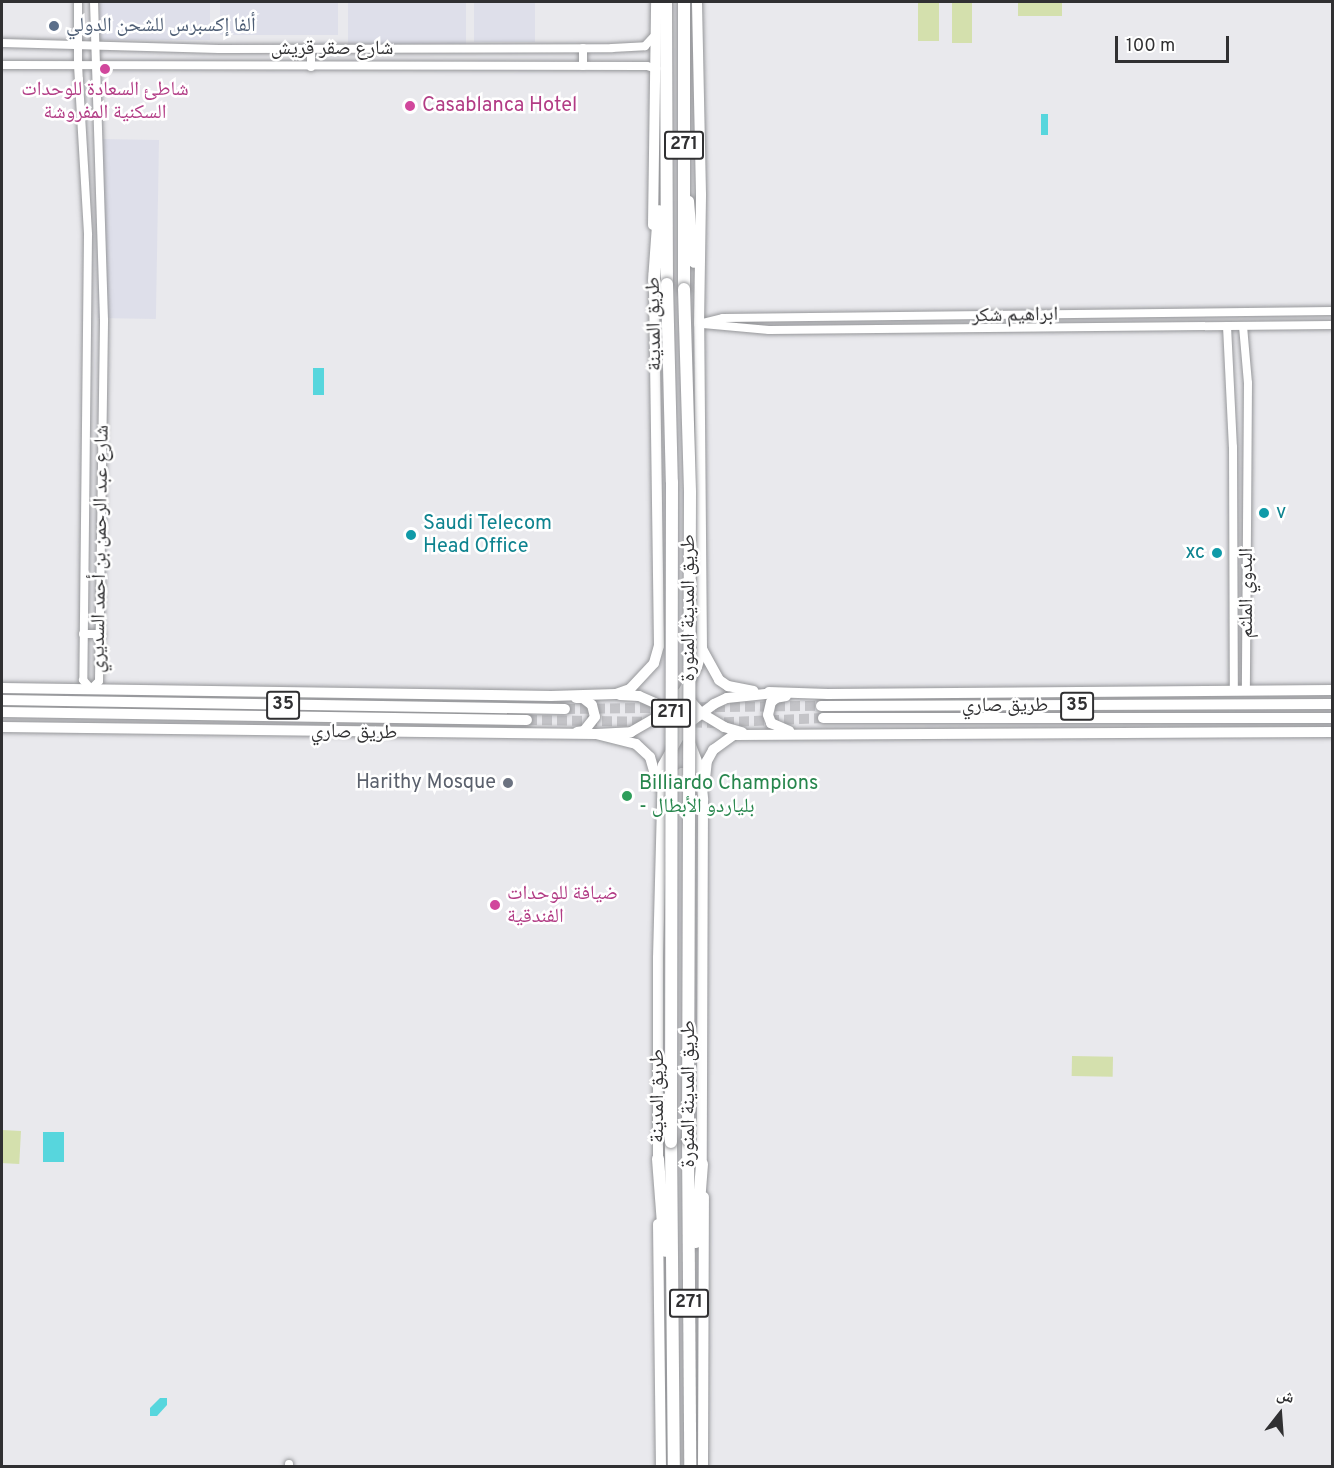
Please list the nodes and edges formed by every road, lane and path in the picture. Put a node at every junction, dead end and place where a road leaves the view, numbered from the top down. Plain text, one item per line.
1 (78, 2) edge
2 (94, 2) edge
3 (656, 2) edge
4 (666, 2) edge
5 (684, 2) edge
6 (697, 2) edge
7 (657, 33) junction
8 (2, 43) edge
9 (95, 46) junction
10 (78, 47) junction
11 (583, 48) junction
12 (311, 49) junction
13 (96, 64) junction
14 (2, 65) edge
15 (78, 65) junction
16 (583, 66) junction
17 (311, 67) junction
18 (657, 69) junction
19 (665, 117) junction
20 (684, 143) junction
21 (654, 281) junction
22 (1332, 311) edge
23 (876, 318) junction
24 (699, 324) junction
25 (1227, 326) junction
26 (1243, 326) junction
27 (1332, 326) edge
28 (877, 330) junction
29 (1247, 496) junction
30 (1233, 497) junction
31 (702, 613) junction
32 (658, 619) junction
33 (83, 634) junction
34 (101, 634) junction
35 (659, 646) junction
36 (702, 649) junction
37 (2, 687) edge
38 (91, 689) junction
39 (172, 690) junction
40 (1332, 690) edge
41 (1234, 691) junction
42 (1246, 691) junction
43 (683, 692) junction
44 (775, 693) junction
45 (616, 694) junction
46 (822, 694) junction
47 (551, 696) junction
48 (2, 700) edge
49 (224, 704) junction
50 (1332, 704) edge
51 (821, 706) tunnel mouth
52 (565, 709) tunnel mouth
53 (664, 709) junction
54 (2, 712) edge
55 (700, 713) junction
56 (823, 718) tunnel mouth
57 (1332, 718) edge
58 (527, 720) tunnel mouth
59 (2, 727) edge
60 (682, 730) junction
61 (1332, 732) edge
62 (826, 733) junction
63 (556, 734) junction
64 (596, 734) junction
65 (774, 734) junction
66 (663, 802) junction
67 (703, 803) junction
68 (658, 1159) junction
69 (702, 1164) junction
70 (690, 1335) junction
71 (673, 1362) junction
72 (661, 1467) edge
73 (674, 1467) edge
74 (690, 1467) edge
75 (703, 1467) edge

1 - 10 street, شارع عبد الرحمن بن أحمد السديري
2 - 9 street, شارع عبد الرحمن بن أحمد السديري
3 - 7 main road, طريق المدينة
4 - 19 highway, طريق المدينة المنورة / 271
5 - 20 highway, طريق المدينة المنورة / 271
6 - 24 main road, طريق المدينة
7 - 11 street, شارع صقر قريش
7 - 18 main road, طريق المدينة
8 - 10 street, شارع صقر قريش
9 - 10 street, شارع صقر قريش
9 - 12 street, شارع صقر قريش
9 - 13 street, شارع عبد الرحمن بن أحمد السديري
10 - 15 street, شارع عبد الرحمن بن أحمد السديري
11 - 12 street, شارع صقر قريش
11 - 16 street
12 - 17 street
13 - 15 street, شارع صقر قريش
13 - 17 street, شارع صقر قريش
13 - 34 street, شارع عبد الرحمن بن أحمد السديري
14 - 15 street, شارع صقر قريش
15 - 33 street, شارع عبد الرحمن بن أحمد السديري
16 - 17 street, شارع صقر قريش
16 - 18 street, شارع صقر قريش
18 - 21 main road, طريق المدينة
19 - 21 highway
19 - 71 highway, طريق المدينة المنورة / 271, bridge
20 - 24 main road, طريق المدينة
20 - 70 highway, طريق المدينة المنورة / 271, bridge
21 - 32 main road, طريق المدينة
22 - 23 street, ابراهيم شكر
23 - 24 street, ابراهيم شكر
23 - 28 street
24 - 28 street
24 - 31 main road, طريق المدينة
25 - 26 street
25 - 28 street
25 - 30 street, البدوي الملثم
26 - 27 street
26 - 29 street, البدوي الملثم
29 - 30 street
29 - 42 street, البدوي الملثم
30 - 41 street, البدوي الملثم
31 - 32 main road
31 - 36 main road, طريق المدينة
32 - 35 main road, طريق المدينة
33 - 34 street
33 - 38 street, شارع عبد الرحمن بن أحمد السديري
34 - 38 street, شارع عبد الرحمن بن أحمد السديري
35 - 43 main road
35 - 45 main road
36 - 43 main road, طريق المدينة
36 - 44 main road
37 - 38 main road
38 - 39 main road
39 - 47 main road
39 - 49 main road
40 - 42 main road
41 - 42 main road
41 - 46 main road
43 - 53 main road, طريق المدينة
43 - 55 main road
44 - 46 main road
44 - 55 main road, طريق المدينة
45 - 47 main road
45 - 53 main road
46 - 62 main road
47 - 63 main road
48 - 49 main road, طريق صاري / 35
49 - 52 main road, طريق صاري / 35
50 - 51 main road, طريق صاري / 35
53 - 60 main road
53 - 64 main road, طريق المدينة
54 - 58 main road, طريق صاري / 35
55 - 60 main road, طريق المدينة
55 - 65 main road
56 - 57 main road, طريق صاري / 35
59 - 63 main road, طريق صاري
60 - 66 main road, طريق المدينة
60 - 67 main road
61 - 62 main road
62 - 65 main road
63 - 64 main road, طريق صاري
64 - 66 main road, طريق صاري
65 - 67 main road
66 - 67 main road
66 - 68 main road, طريق المدينة
67 - 69 main road
68 - 71 highway
68 - 72 main road, طريق المدينة
69 - 70 highway
69 - 75 main road
70 - 74 highway, طريق المدينة المنورة / 271
71 - 73 highway, طريق المدينة المنورة / 271

